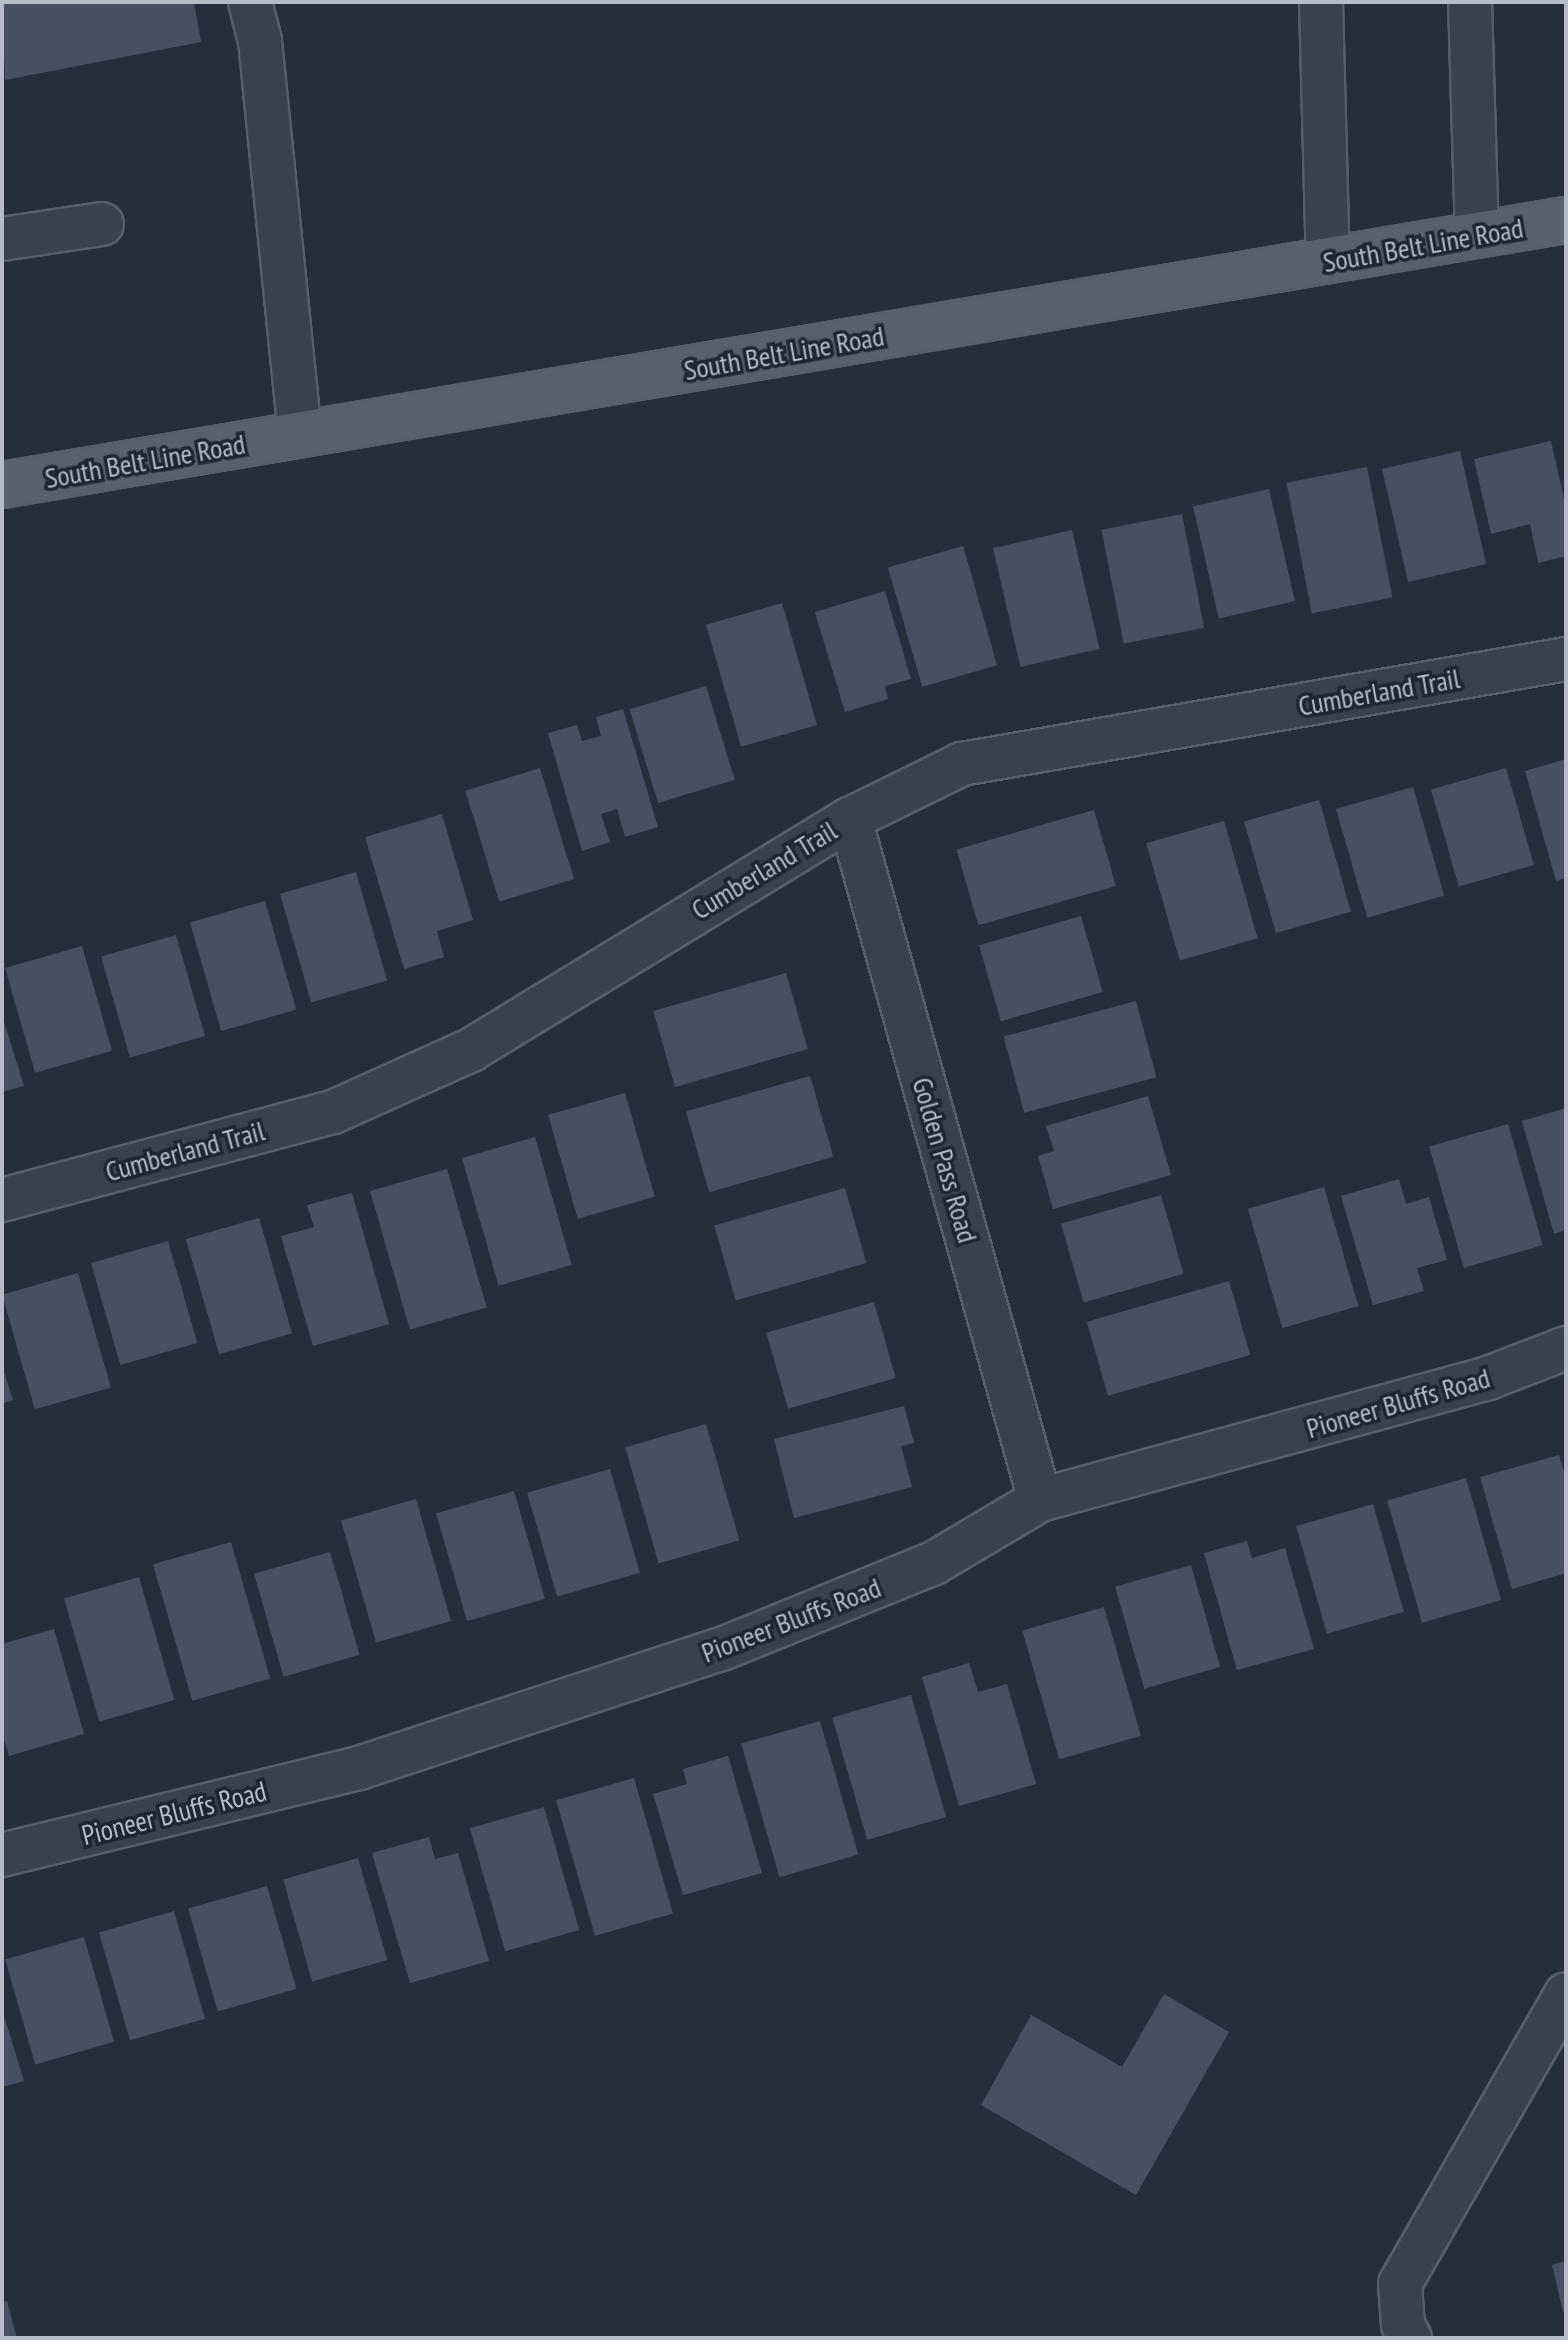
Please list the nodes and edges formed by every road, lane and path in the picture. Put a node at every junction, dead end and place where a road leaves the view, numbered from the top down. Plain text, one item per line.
1 (250, 2) edge
2 (1321, 2) edge
3 (1470, 2) edge
4 (1566, 220) edge
5 (102, 224) dead end
6 (1477, 235) junction
7 (2, 239) edge
8 (1328, 261) junction
9 (300, 435) junction
10 (2, 485) edge
11 (1566, 659) edge
12 (850, 819) junction
13 (2, 1200) edge
14 (1566, 1348) edge
15 (1040, 1500) junction
16 (2, 1855) edge
17 (1566, 1994) edge
18 (1410, 2338) edge

1 - 9 street
2 - 8 street
3 - 6 street
4 - 6 main road, South Belt Line Road
5 - 7 street
6 - 8 main road, South Belt Line Road
8 - 9 main road, South Belt Line Road
9 - 10 main road, South Belt Line Road
11 - 12 street, Cumberland Trail
12 - 13 street, Cumberland Trail
12 - 15 street, Golden Pass Road
14 - 15 street, Pioneer Bluffs Road
15 - 16 street, Pioneer Bluffs Road
17 - 18 street

